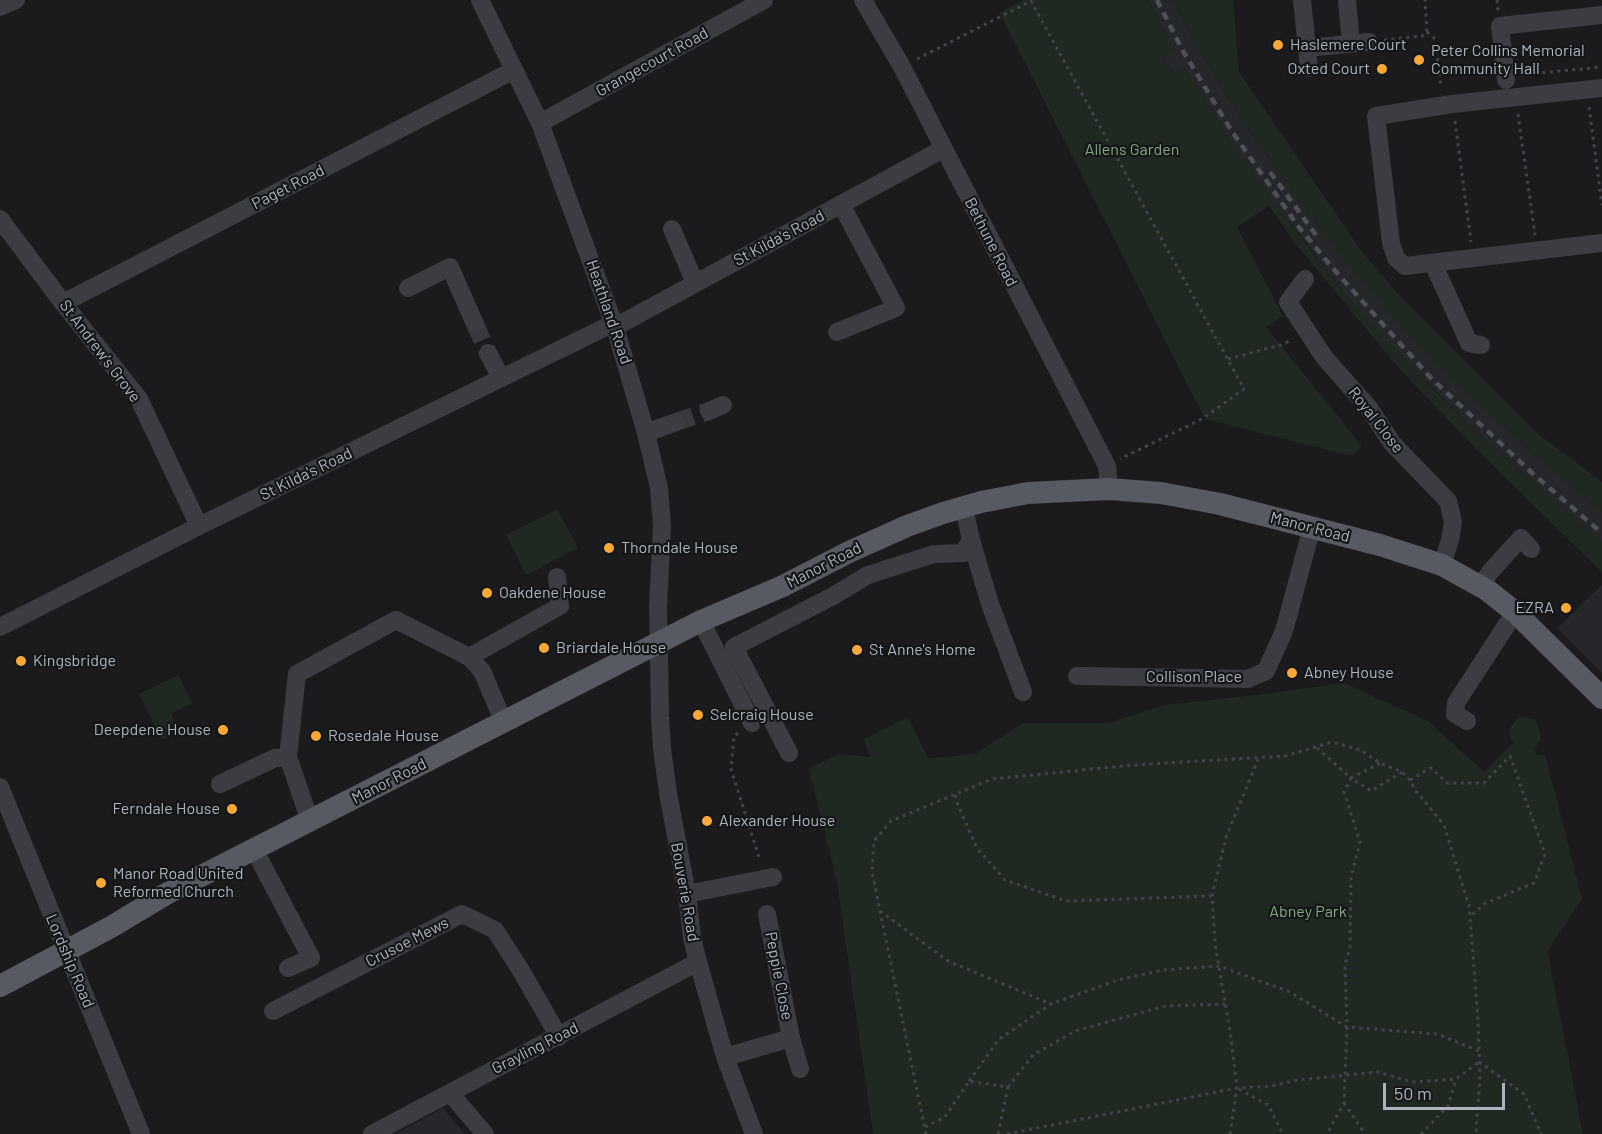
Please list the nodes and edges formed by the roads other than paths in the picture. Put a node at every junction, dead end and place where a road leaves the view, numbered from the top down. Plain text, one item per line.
1 (16, 0) edge
2 (480, 0) edge
3 (764, 0) edge
4 (863, 0) edge
5 (1302, 0) edge
6 (1347, 0) edge
7 (0, 7) edge
8 (1602, 15) edge
9 (1307, 48) junction
10 (1310, 68) dead end
11 (514, 70) junction
12 (1505, 78) road end
13 (1594, 89) edge
14 (540, 123) junction
15 (943, 149) junction
16 (842, 204) junction
17 (0, 219) edge
18 (672, 229) dead end
19 (1602, 243) edge
20 (1432, 263) junction
21 (1305, 279) dead end
22 (695, 284) junction
23 (408, 288) dead end
24 (63, 303) junction
25 (475, 324) tunnel mouth
26 (614, 325) junction
27 (837, 332) dead end
28 (1481, 345) dead end
29 (488, 353) tunnel mouth
30 (501, 378) junction
31 (676, 422) tunnel mouth
32 (646, 433) junction
33 (1109, 489) junction
34 (964, 507) junction
35 (199, 526) junction
36 (1312, 527) junction
37 (971, 540) junction
38 (1531, 549) dead end
39 (1442, 565) junction
40 (557, 577) dead end
41 (1481, 586) junction
42 (1515, 612) junction
43 (701, 621) junction
44 (0, 627) edge
45 (659, 642) junction
46 (469, 657) junction
47 (1077, 676) dead end
48 (1023, 692) dead end
49 (1602, 698) edge
50 (1467, 721) dead end
51 (504, 723) junction
52 (752, 723) road end
53 (789, 753) dead end
54 (288, 757) junction
55 (220, 784) dead end
56 (0, 787) edge
57 (310, 821) junction
58 (254, 849) junction
59 (773, 877) dead end
60 (687, 894) junction
61 (767, 914) dead end
62 (66, 951) junction
63 (698, 962) junction
64 (288, 968) dead end
65 (0, 986) edge
66 (273, 1011) dead end
67 (559, 1037) junction
68 (791, 1038) junction
69 (725, 1057) junction
70 (800, 1070) dead end
71 (450, 1093) junction
72 (141, 1134) edge
73 (372, 1134) edge
74 (485, 1134) edge
75 (754, 1134) edge

1 - 7 street
2 - 11 street, Heathland Road
3 - 14 street, Grangecourt Road
4 - 15 street, Bethune Road
5 - 9 street
6 - 9 street
8 - 12 street
9 - 10 street
11 - 14 street, Heathland Road
11 - 24 street, Paget Road
13 - 20 street
14 - 26 street, Heathland Road
15 - 16 street, St Kilda's Road
15 - 33 street, Bethune Road
16 - 22 street, St Kilda's Road
16 - 27 street
17 - 24 street, St Andrew's Grove
18 - 22 street
19 - 20 street
20 - 28 street
21 - 39 street, Royal Close
22 - 26 street, St Kilda's Road
23 - 25 street
24 - 35 street, St Andrew's Grove
26 - 30 street, St Kilda's Road
26 - 32 street, Heathland Road
29 - 30 street
30 - 35 street, St Kilda's Road
31 - 32 street
32 - 45 street, Heathland Road
33 - 34 main road, Manor Road
33 - 36 main road, Manor Road
34 - 37 street
34 - 43 main road, Manor Road
35 - 44 street, St Kilda's Road
36 - 39 main road, Manor Road
36 - 47 street, Collison Place
37 - 48 street
37 - 53 street
38 - 41 street
39 - 41 main road, Manor Road
40 - 46 street
41 - 42 main road, Manor Road
42 - 49 main road, Manor Road
42 - 50 street
43 - 45 main road, Manor Road
43 - 52 street
45 - 51 main road, Manor Road
45 - 60 street, Bouverie Road
46 - 51 street
46 - 54 street
51 - 57 main road, Manor Road
54 - 55 street
54 - 57 street
56 - 62 street, Lordship Road
57 - 58 main road, Manor Road
58 - 62 main road, Manor Road
58 - 64 street
59 - 60 street
60 - 63 street, Bouverie Road
61 - 68 street, Peppie Close
62 - 65 main road, Manor Road
62 - 72 street, Lordship Road
63 - 67 street, Grayling Road
63 - 69 street, Bouverie Road
66 - 67 street, Crusoe Mews
67 - 71 street, Grayling Road
68 - 69 street, Peppie Close
68 - 70 street, Peppie Close
69 - 75 street, Bouverie Road
71 - 73 street, Grayling Road
71 - 74 street

